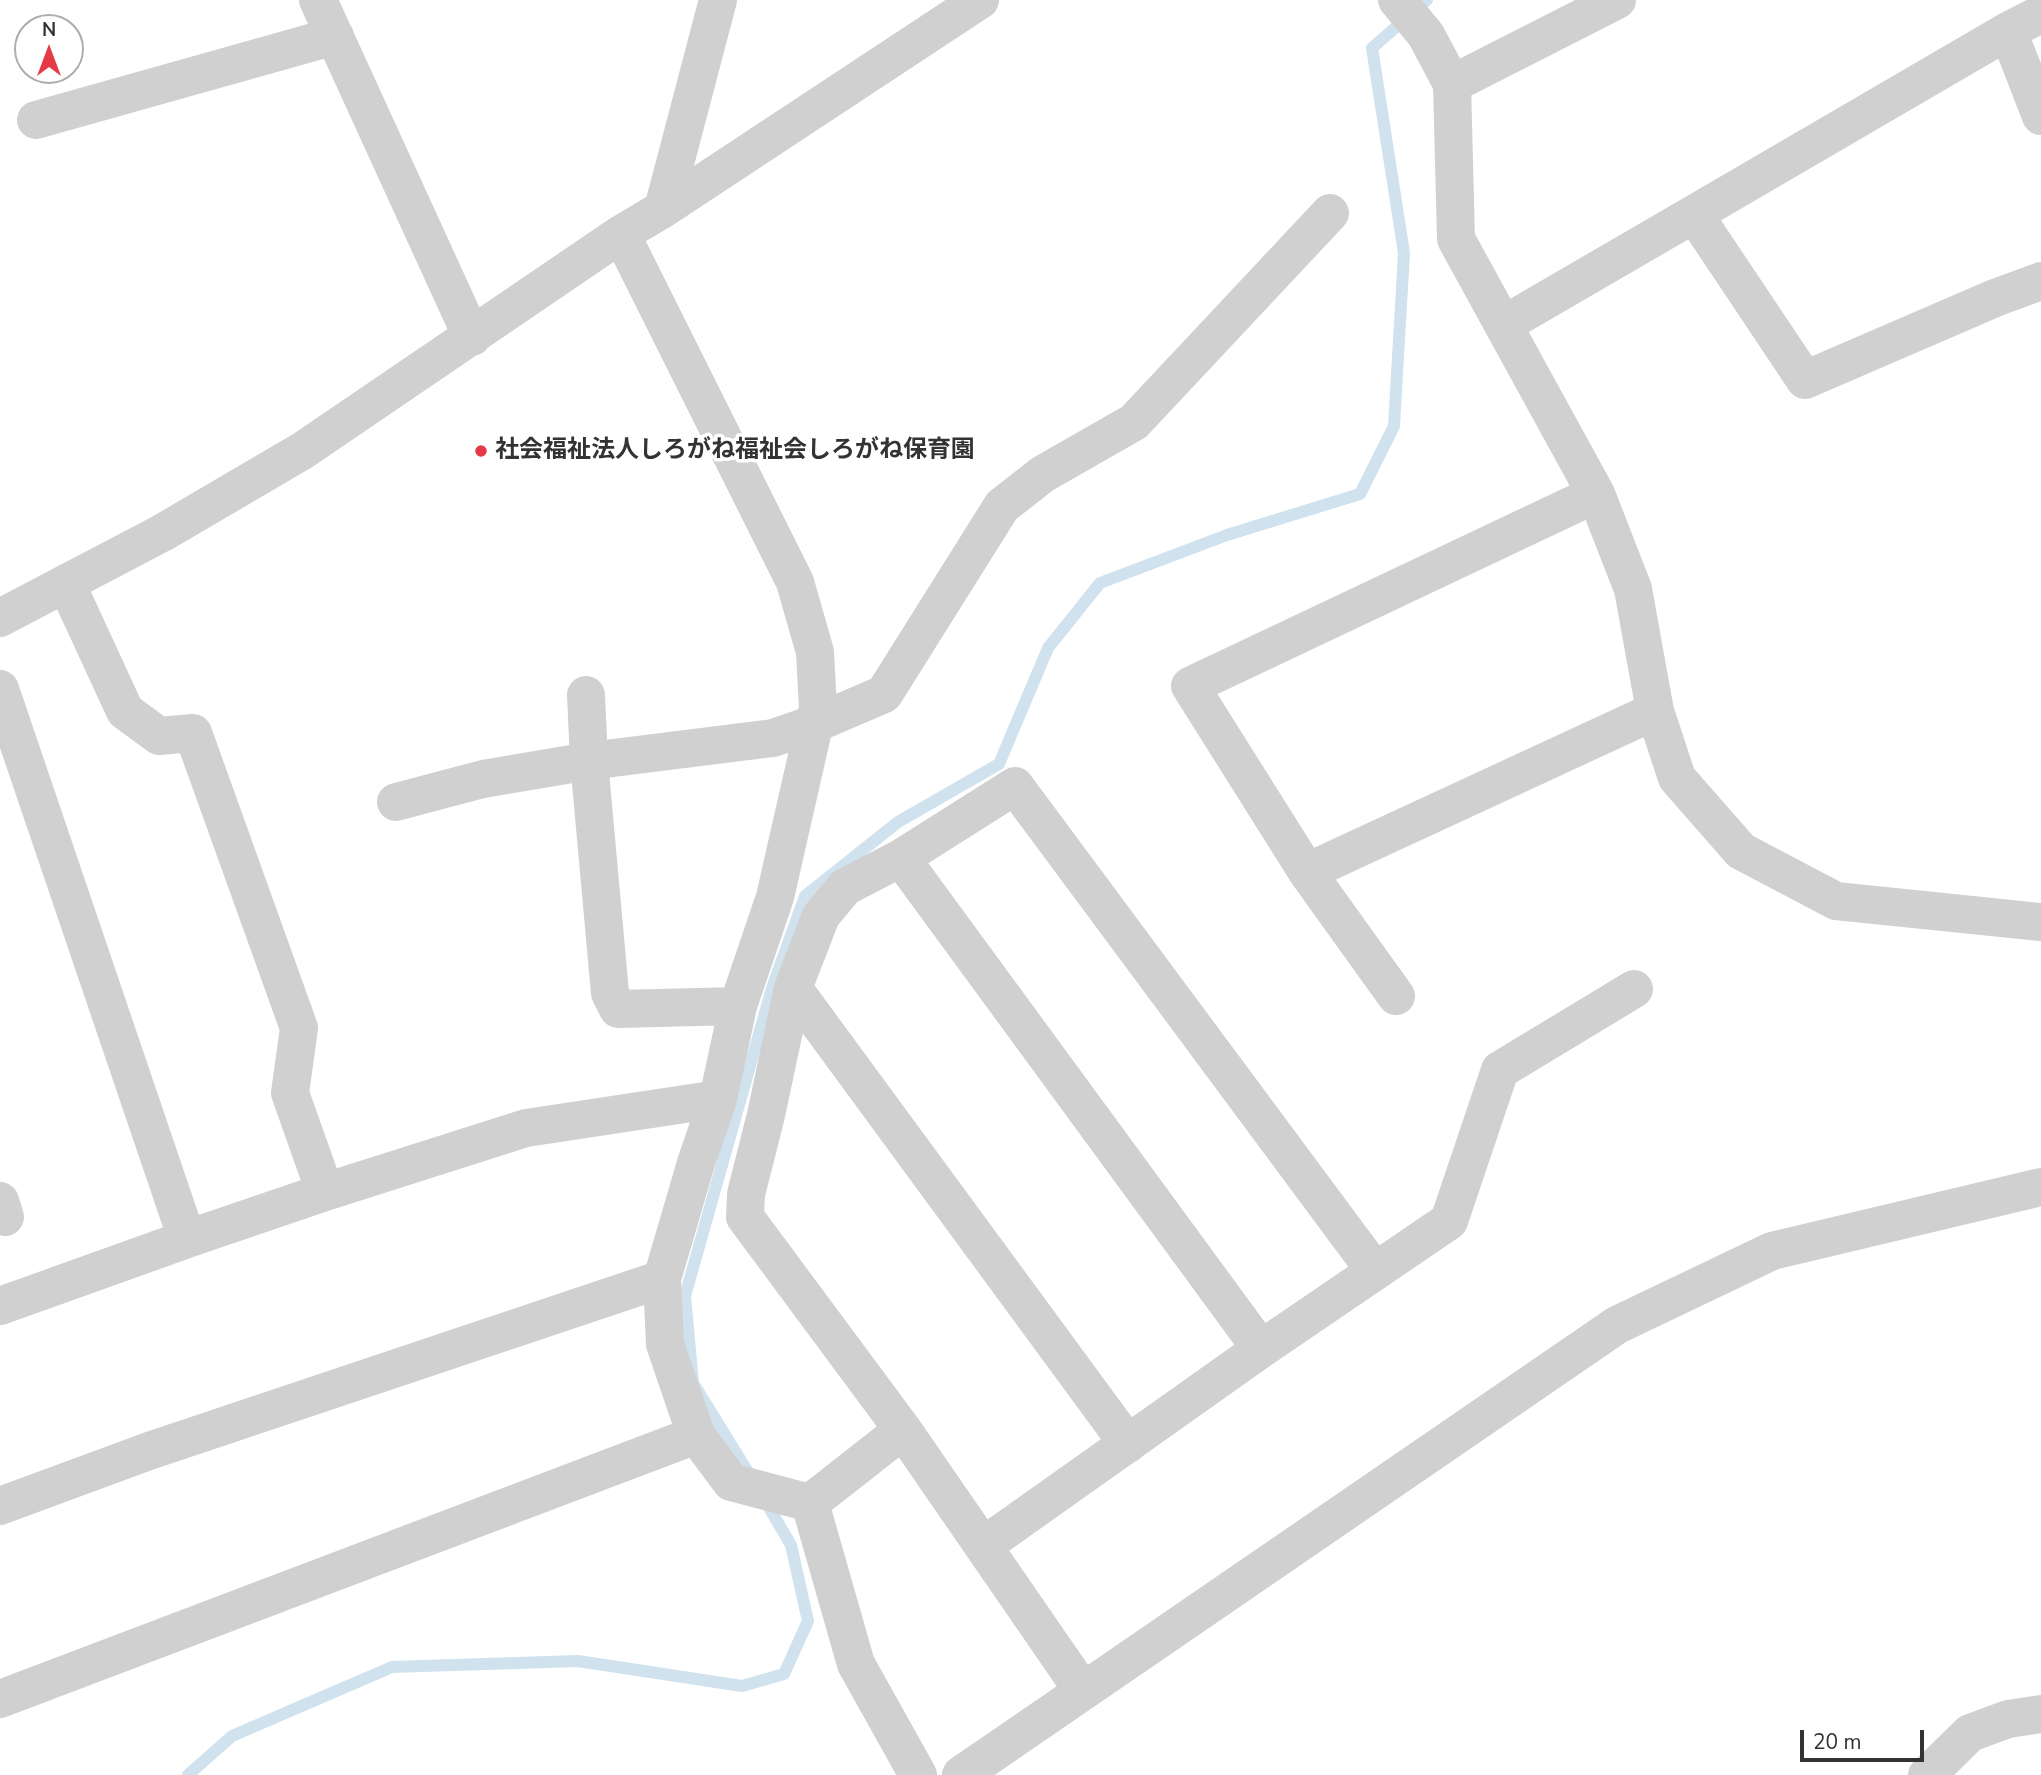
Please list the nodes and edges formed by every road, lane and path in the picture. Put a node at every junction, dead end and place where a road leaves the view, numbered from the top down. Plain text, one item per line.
1 (318, 0) edge
2 (718, 0) edge
3 (980, 0) edge
4 (1397, 0) edge
5 (1617, 0) edge
6 (2024, 22) edge
7 (335, 36) junction
8 (1452, 83) junction
9 (2041, 116) edge
10 (36, 120) dead end
11 (663, 209) junction
12 (1330, 213) dead end
13 (1694, 214) junction
14 (621, 234) junction
15 (2041, 281) edge
16 (1503, 325) junction
17 (472, 337) junction
18 (1596, 494) junction
19 (66, 583) junction
20 (0, 618) edge
21 (0, 689) edge
22 (586, 695) dead end
23 (1655, 711) junction
24 (814, 724) junction
25 (589, 761) junction
26 (396, 802) dead end
27 (901, 858) junction
28 (1307, 872) junction
29 (2041, 922) edge
30 (793, 988) junction
31 (1634, 989) dead end
32 (1396, 996) dead end
33 (738, 1006) junction
34 (718, 1100) junction
35 (2041, 1187) edge
36 (325, 1192) junction
37 (187, 1239) junction
38 (1375, 1271) junction
39 (662, 1279) junction
40 (0, 1306) edge
41 (1261, 1349) junction
42 (903, 1430) junction
43 (696, 1435) junction
44 (1128, 1444) junction
45 (810, 1503) junction
46 (0, 1506) edge
47 (983, 1546) junction
48 (1083, 1691) junction
49 (0, 1699) edge
50 (2041, 1714) edge
51 (918, 1775) edge
52 (961, 1775) edge
53 (1927, 1775) edge

1 - 7 street
2 - 11 street
3 - 11 street
4 - 8 street
5 - 8 street
6 - 9 street
6 - 13 street
7 - 10 street
7 - 17 street
8 - 16 street
11 - 14 street
12 - 24 street
13 - 15 street
13 - 16 street
14 - 17 street
14 - 24 street
16 - 18 street
17 - 19 street
18 - 23 street
18 - 28 street
19 - 20 street
19 - 36 street
21 - 37 street
22 - 25 street
23 - 28 street
23 - 29 street
24 - 25 street
24 - 33 street
25 - 26 street
25 - 33 street
27 - 30 street
27 - 38 street
27 - 41 street
28 - 32 street
30 - 42 street
30 - 44 street
31 - 38 street
33 - 34 street
34 - 36 street
34 - 39 street
35 - 48 street
36 - 37 street
37 - 40 street
38 - 41 street
39 - 43 street
39 - 46 street
41 - 44 street
42 - 45 street
42 - 47 street
43 - 45 street
43 - 49 street
44 - 47 street
45 - 51 street
47 - 48 street
48 - 52 street
50 - 53 street

